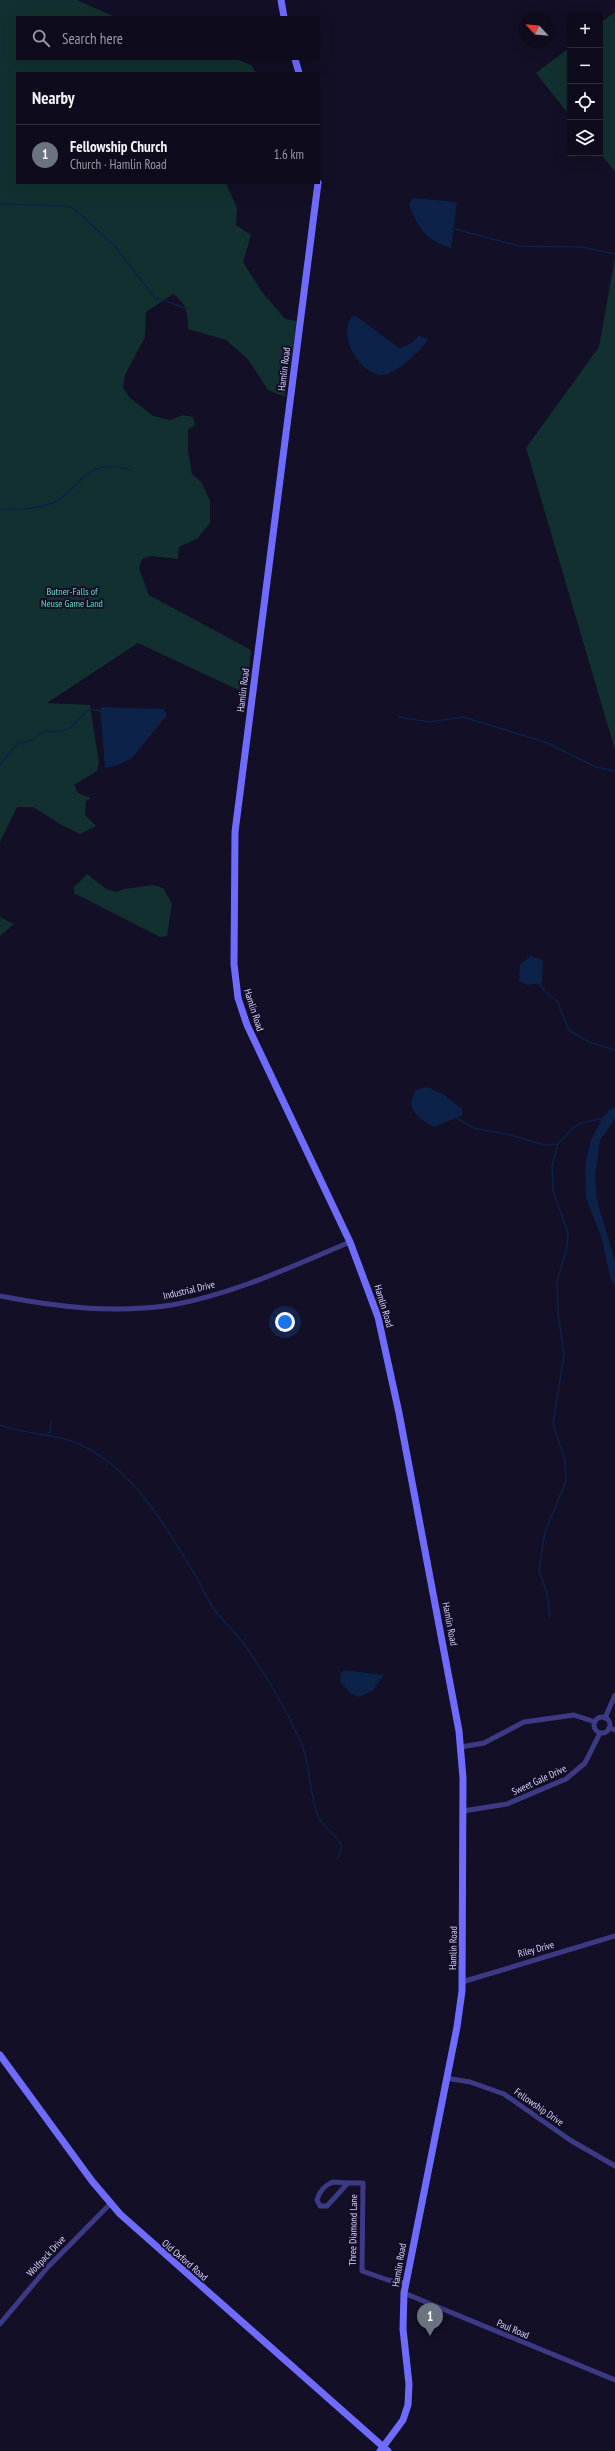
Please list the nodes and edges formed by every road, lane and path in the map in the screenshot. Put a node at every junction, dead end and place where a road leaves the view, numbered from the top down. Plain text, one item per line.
1 (281, 0) edge
2 (284, 16) edge
3 (295, 60) edge
4 (299, 72) edge
5 (318, 184) edge
6 (350, 1242) junction
7 (0, 1296) edge
8 (615, 1695) edge
9 (605, 1718) junction
10 (595, 1722) junction
11 (609, 1728) junction
12 (615, 1730) edge
13 (600, 1733) junction
14 (461, 1747) junction
15 (463, 1812) junction
16 (615, 1936) edge
17 (462, 1982) junction
18 (0, 2055) edge
19 (446, 2078) junction
20 (615, 2166) edge
21 (348, 2183) junction
22 (110, 2204) junction
23 (405, 2283) junction
24 (404, 2293) junction
25 (0, 2324) edge
26 (615, 2380) edge
27 (384, 2450) edge

1 - 2 street
3 - 4 street
5 - 6 street, Hamlin Road
6 - 7 street, Industrial Drive
6 - 14 street, Hamlin Road
8 - 9 street
9 - 10 street
9 - 11 street
10 - 13 street
10 - 14 street
11 - 12 street
11 - 13 street
13 - 15 street, Sweet Gale Drive
14 - 15 street, Hamlin Road
15 - 17 street, Hamlin Road
16 - 17 street, Riley Drive
17 - 19 street, Hamlin Road
18 - 22 street, Old Oxford Road
19 - 20 street, Fellowship Drive
19 - 23 street, Hamlin Road
21 - 21 street, Three Diamond Lane
21 - 23 street, Three Diamond Lane
22 - 25 street, Wolfpack Drive
22 - 27 street, Old Oxford Road
23 - 24 street, Hamlin Road
24 - 26 street, Paul Road
24 - 27 street, Hamlin Road

